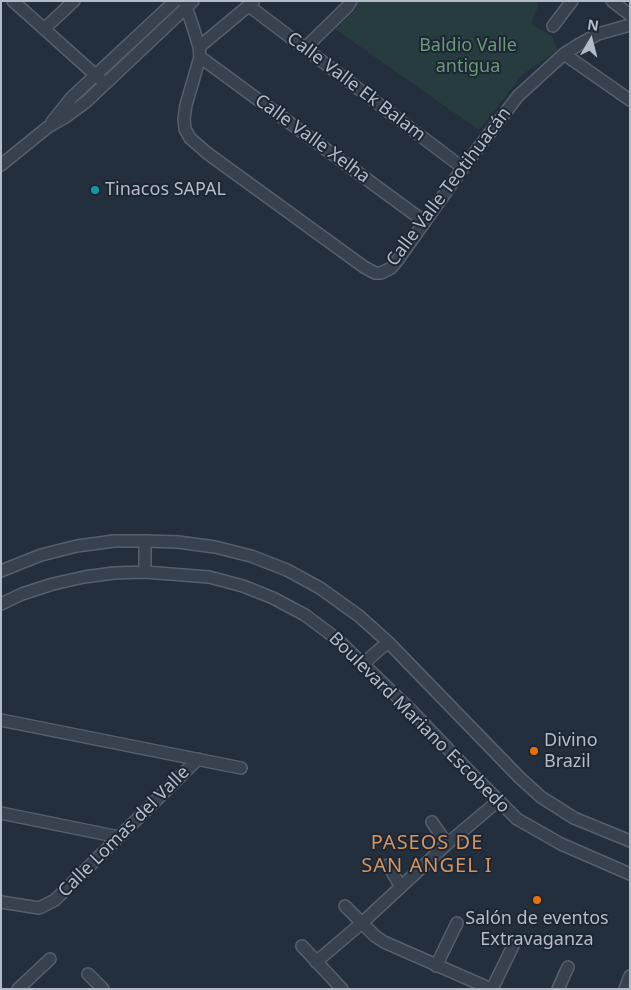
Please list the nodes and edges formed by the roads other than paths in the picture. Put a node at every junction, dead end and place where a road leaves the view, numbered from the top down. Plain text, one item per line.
1 (13, 1) edge
2 (74, 1) edge
3 (174, 1) edge
4 (352, 1) edge
5 (572, 1) edge
6 (612, 1) edge
7 (188, 4) edge
8 (251, 4) edge
9 (630, 15) edge
10 (630, 25) edge
11 (553, 26) dead end
12 (45, 28) junction
13 (305, 48) junction
14 (199, 52) junction
15 (564, 54) junction
16 (96, 75) junction
17 (106, 84) junction
18 (630, 100) edge
19 (48, 127) junction
20 (1, 165) edge
21 (463, 168) junction
22 (425, 222) junction
23 (145, 540) junction
24 (1, 571) edge
25 (145, 572) junction
26 (1, 604) edge
27 (388, 642) junction
28 (364, 663) junction
29 (1, 720) edge
30 (198, 759) junction
31 (241, 768) dead end
32 (498, 801) junction
33 (1, 813) edge
34 (432, 822) dead end
35 (119, 837) junction
36 (630, 841) edge
37 (447, 844) junction
38 (388, 865) dead end
39 (630, 874) edge
40 (401, 887) junction
41 (1, 902) edge
42 (345, 906) dead end
43 (363, 922) junction
44 (456, 923) dead end
45 (302, 946) dead end
46 (513, 946) dead end
47 (50, 959) dead end
48 (316, 962) junction
49 (436, 966) junction
50 (568, 967) dead end
51 (88, 974) dead end
52 (464, 977) junction
53 (18, 989) edge
54 (103, 989) edge
55 (342, 989) edge
56 (460, 989) edge
57 (491, 989) edge
58 (558, 989) edge

1 - 12 street
2 - 12 street
3 - 16 street
4 - 13 street
5 - 11 street
6 - 9 street
7 - 14 street
7 - 17 street
8 - 13 street, Calle Valle Ek Balam
8 - 14 street
10 - 15 street, Calle Valle Teotihuacán
12 - 16 street
13 - 21 street, Calle Valle Ek Balam
14 - 22 street, Calle Valle Xelha
14 - 22 street, Calle Valle Teotihuacán
15 - 18 street
15 - 21 street, Calle Valle Teotihuacán
16 - 17 street
16 - 19 street
17 - 19 street
19 - 20 street
21 - 22 street, Calle Valle Teotihuacán
23 - 24 street, Boulevard Mariano Escobedo
23 - 25 street
23 - 27 street, Boulevard Mariano Escobedo
25 - 26 street, Boulevard Mariano Escobedo
25 - 28 street, Boulevard Mariano Escobedo
27 - 28 street
27 - 36 street, Boulevard Mariano Escobedo
28 - 32 street, Boulevard Mariano Escobedo
29 - 30 street, Calle Lomas del Valle
30 - 31 street
30 - 35 street, Calle Lomas del Valle
32 - 37 street
32 - 39 street, Boulevard Mariano Escobedo
33 - 35 street
34 - 37 street
35 - 41 street, Calle Lomas del Valle
37 - 40 street
38 - 40 street
40 - 43 street
42 - 43 street
43 - 48 street
43 - 49 street
44 - 49 street
45 - 48 street
46 - 57 street
47 - 53 street
48 - 55 street
49 - 52 street
50 - 58 street
51 - 54 street
52 - 56 street
52 - 57 street

